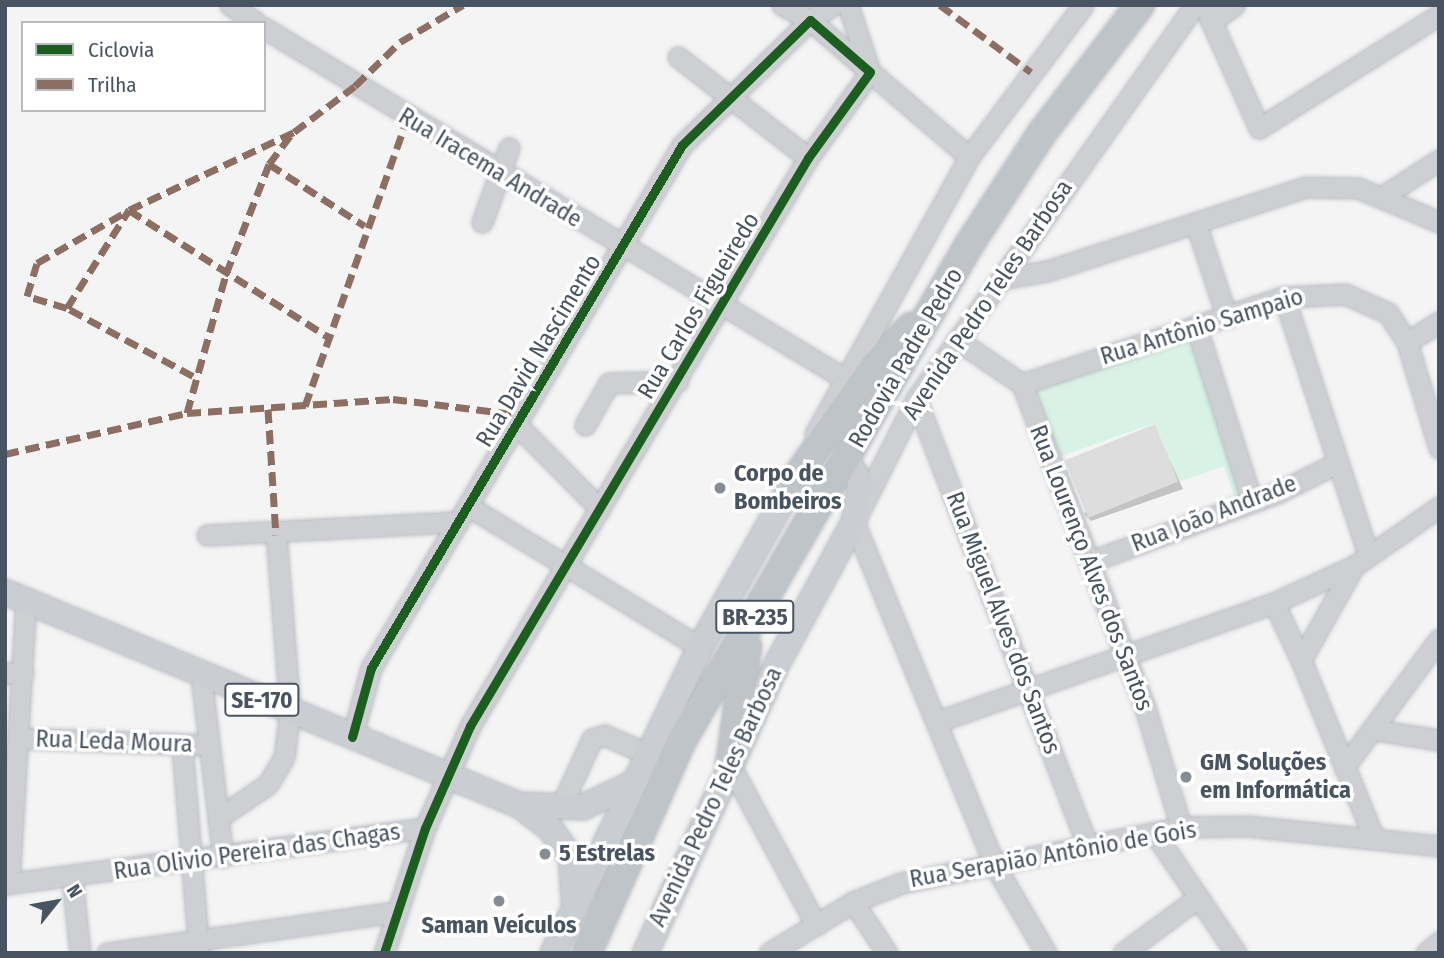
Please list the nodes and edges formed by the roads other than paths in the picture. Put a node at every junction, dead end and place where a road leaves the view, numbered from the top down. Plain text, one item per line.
1 (230, 5) edge
2 (782, 5) edge
3 (833, 5) edge
4 (848, 5) edge
5 (1083, 5) edge
6 (1140, 5) edge
7 (1195, 5) edge
8 (1234, 5) edge
9 (1207, 14) edge
10 (1439, 15) edge
11 (810, 20) junction
12 (254, 21) edge
13 (266, 28) edge
14 (678, 57) dead end
15 (870, 72) junction
16 (732, 93) junction
17 (509, 148) dead end
18 (969, 157) junction
19 (808, 158) junction
20 (1439, 160) edge
21 (504, 177) junction
22 (1384, 196) junction
23 (482, 222) dead end
24 (1439, 222) edge
25 (1196, 224) junction
26 (622, 248) junction
27 (1002, 279) junction
28 (944, 292) junction
29 (1284, 297) junction
30 (722, 309) junction
31 (1227, 317) junction
32 (1439, 322) edge
33 (1196, 326) junction
34 (957, 340) junction
35 (1407, 342) junction
36 (842, 377) junction
37 (678, 381) junction
38 (1022, 384) junction
39 (1431, 398) edge
40 (916, 399) junction
41 (517, 425) junction
42 (584, 425) dead end
43 (1439, 448) edge
44 (847, 460) junction
45 (1337, 463) junction
46 (794, 481) junction
47 (1252, 502) junction
48 (1439, 508) edge
49 (600, 509) junction
50 (464, 514) junction
51 (853, 522) junction
52 (207, 535) dead end
53 (276, 535) junction
54 (1361, 560) junction
55 (1089, 562) junction
56 (568, 564) junction
57 (16, 597) edge
58 (1274, 603) junction
59 (752, 623) junction
60 (1437, 644) edge
61 (701, 647) junction
62 (1126, 657) junction
63 (1301, 660) junction
64 (14, 673) edge
65 (201, 676) junction
66 (1031, 691) junction
67 (290, 711) junction
68 (939, 721) junction
69 (1376, 730) junction
70 (352, 737) junction
71 (19, 738) junction
72 (1439, 740) edge
73 (208, 745) junction
74 (183, 746) junction
75 (648, 754) junction
76 (730, 765) junction
77 (1345, 767) junction
78 (449, 775) junction
79 (634, 783) junction
80 (519, 805) junction
81 (561, 806) junction
82 (9, 808) edge
83 (218, 818) junction
84 (1181, 827) junction
85 (425, 828) junction
86 (1155, 834) junction
87 (1374, 838) junction
88 (1439, 846) edge
89 (1088, 847) junction
90 (223, 857) junction
91 (189, 862) junction
92 (995, 866) junction
93 (72, 878) junction
94 (7, 884) edge
95 (1199, 897) junction
96 (853, 902) junction
97 (573, 907) junction
98 (396, 912) junction
99 (816, 925) junction
100 (1439, 942) edge
101 (198, 946) edge
102 (80, 953) edge
103 (107, 953) edge
104 (384, 953) edge
105 (553, 953) edge
106 (587, 953) edge
107 (645, 953) edge
108 (769, 953) edge
109 (887, 953) edge
110 (1046, 953) edge
111 (1123, 953) edge
112 (1236, 953) edge
113 (1426, 953) edge

1 - 12 street
2 - 11 street
3 - 11 street, Rua David Nascimento
4 - 15 street
5 - 18 street
6 - 28 highway, Rodovia Padre Pedro / BR-235
7 - 27 street, Avenida Pedro Teles Barbosa
8 - 9 street
9 - 10 street
11 - 15 street
11 - 16 street, Rua David Nascimento
13 - 21 street, Rua Iracema Andrade
14 - 16 street
15 - 18 street
15 - 19 street, Rua Carlos Figueiredo
16 - 19 street
16 - 26 street, Rua David Nascimento
17 - 21 street
18 - 36 street
19 - 30 street, Rua Carlos Figueiredo
20 - 22 street
21 - 23 street
21 - 26 street, Rua Iracema Andrade
22 - 24 street
22 - 25 street
25 - 27 street
25 - 31 street
26 - 30 street, Rua Iracema Andrade
26 - 41 street, Rua David Nascimento
27 - 34 street, Avenida Pedro Teles Barbosa
28 - 44 highway, Rodovia Padre Pedro / BR-235
28 - 46 highway
29 - 31 street, Rua Antônio Sampaio
29 - 35 street, Rua Antônio Sampaio
29 - 45 street
30 - 36 street, Rua Iracema Andrade
30 - 37 street, Rua Carlos Figueiredo
31 - 33 street, Rua Antônio Sampaio
32 - 35 street
33 - 38 street, Rua Antônio Sampaio
33 - 47 street
34 - 38 street
34 - 40 street, Avenida Pedro Teles Barbosa
35 - 39 street, Rua Antônio Sampaio
36 - 46 street
37 - 42 street
37 - 49 street, Rua Carlos Figueiredo
38 - 55 street, Rua Lourenço Alves dos Santos
39 - 43 street, Rua Antônio Sampaio
40 - 51 street, Avenida Pedro Teles Barbosa
40 - 66 street, Rua Miguel Alves dos Santos
41 - 49 street
41 - 50 street, Rua David Nascimento
44 - 46 main road
44 - 51 main road
44 - 59 highway, Rodovia Padre Pedro / BR-235
45 - 47 street, Rua João Andrade
45 - 54 street
46 - 61 main road
47 - 55 street, Rua João Andrade
48 - 54 street
49 - 56 street, Rua Carlos Figueiredo
50 - 53 street
50 - 56 street
50 - 70 street, Rua David Nascimento
51 - 68 street
51 - 76 main road, Avenida Pedro Teles Barbosa
52 - 53 street
53 - 67 street
54 - 58 street
54 - 63 street
55 - 62 street, Rua Lourenço Alves dos Santos
56 - 61 street
56 - 78 street, Rua Carlos Figueiredo
57 - 64 street
57 - 65 main road, SE-170
58 - 62 street
58 - 63 street
59 - 76 highway
59 - 106 highway, Rodovia Padre Pedro / BR-235
60 - 69 street
61 - 75 main road
62 - 66 street
62 - 84 street, Rua Lourenço Alves dos Santos
63 - 77 street
64 - 71 street
65 - 67 main road, SE-170
65 - 73 street
66 - 68 street
66 - 89 street, Rua Miguel Alves dos Santos
67 - 70 main road, SE-170
67 - 83 street
68 - 92 street
69 - 72 street
69 - 77 street
70 - 78 main road, SE-170
71 - 74 street, Rua Leda Moura
71 - 82 street
73 - 74 street, Rua Leda Moura
73 - 83 street
74 - 91 street
75 - 79 main road
75 - 81 street
76 - 99 street
76 - 107 main road, Avenida Pedro Teles Barbosa
77 - 87 street
78 - 80 main road, SE-170
78 - 85 street, Rua Carlos Figueiredo
79 - 81 main road
79 - 97 main road
80 - 81 main road
80 - 97 main road
82 - 94 street
83 - 90 street
84 - 86 street, Rua Serapião Antônio de Gois
84 - 87 street, Rua Serapião Antônio de Gois
85 - 90 street, Rua Olivio Pereira das Chagas
85 - 98 street, Rua Carlos Figueiredo
86 - 89 street, Rua Serapião Antônio de Gois
86 - 95 street
87 - 88 street, Rua Serapião Antônio de Gois
89 - 92 street, Rua Serapião Antônio de Gois
90 - 91 street, Rua Olivio Pereira das Chagas
91 - 93 street, Rua Olivio Pereira das Chagas
91 - 101 street
92 - 96 street, Rua Serapião Antônio de Gois
92 - 110 street
93 - 94 street, Rua Olivio Pereira das Chagas
93 - 102 street
95 - 111 street
95 - 112 street
96 - 99 street, Rua Serapião Antônio de Gois
96 - 109 street
97 - 105 main road
98 - 101 street
98 - 104 street, Rua Carlos Figueiredo
99 - 108 street, Rua Serapião Antônio de Gois
100 - 113 street
101 - 103 street

